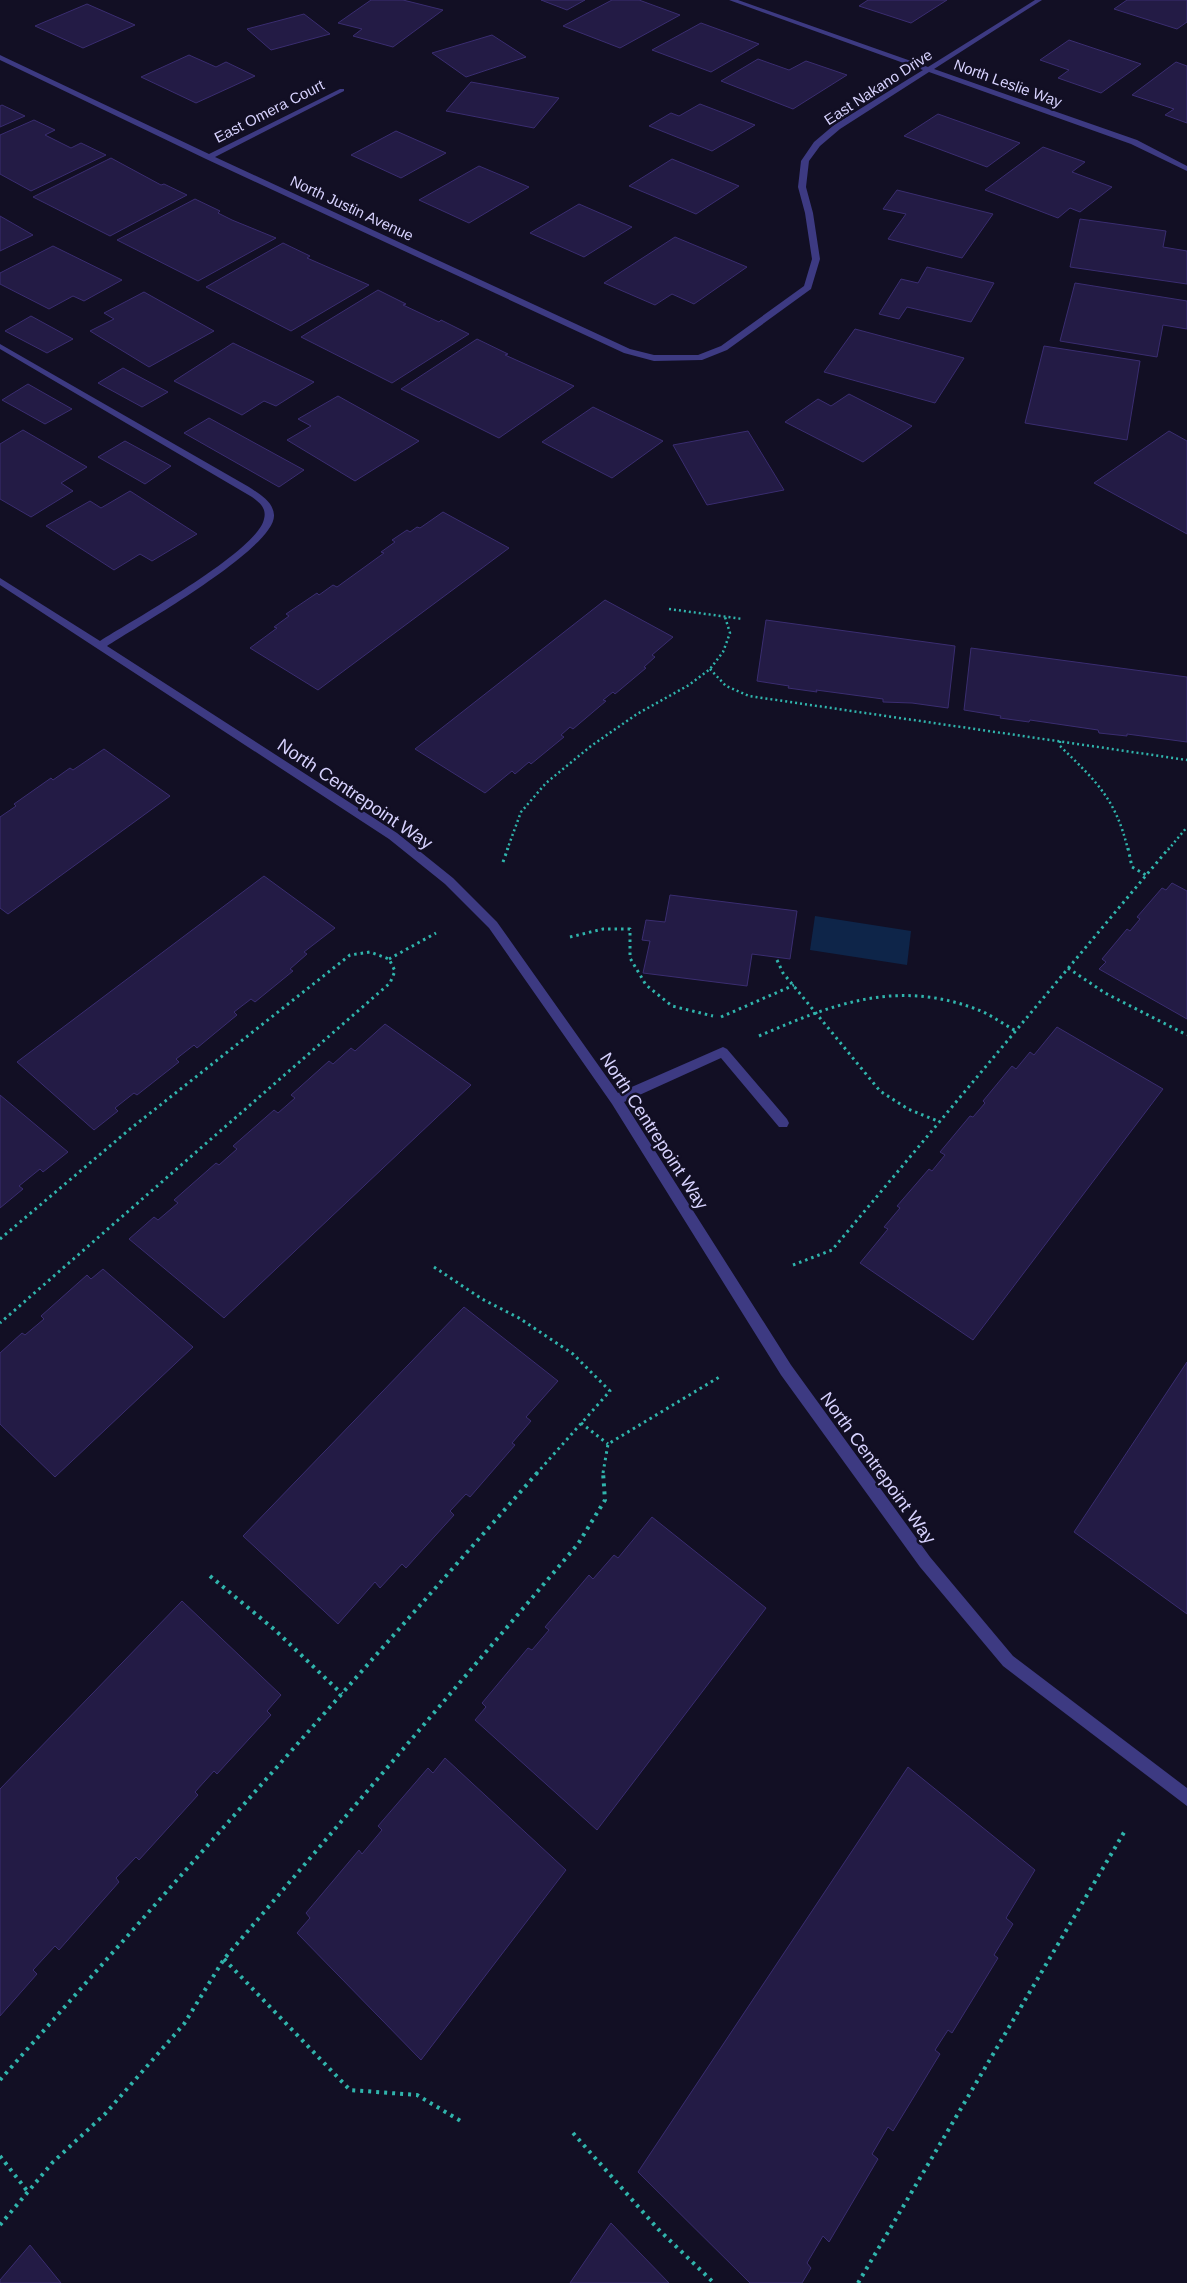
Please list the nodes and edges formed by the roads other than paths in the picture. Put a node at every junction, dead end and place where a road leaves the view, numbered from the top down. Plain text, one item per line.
1 (732, 0) edge
2 (1039, 0) edge
3 (0, 57) edge
4 (931, 69) junction
5 (342, 90) dead end
6 (209, 157) junction
7 (1187, 169) edge
8 (0, 346) edge
9 (698, 358) joint
10 (0, 581) edge
11 (99, 646) junction
12 (616, 1100) junction
13 (783, 1123) dead end
14 (1187, 1798) edge

1 - 4 street, North Leslie Way
2 - 4 street, East Nakano Drive
3 - 6 street, North Justin Avenue
4 - 7 street, North Leslie Way
4 - 9 street, East Nakano Drive
5 - 6 street, East Omera Court
6 - 9 street, North Justin Avenue
8 - 11 street
10 - 11 street, North Centrepoint Way
11 - 12 street, North Centrepoint Way
12 - 13 street
12 - 14 street, North Centrepoint Way

